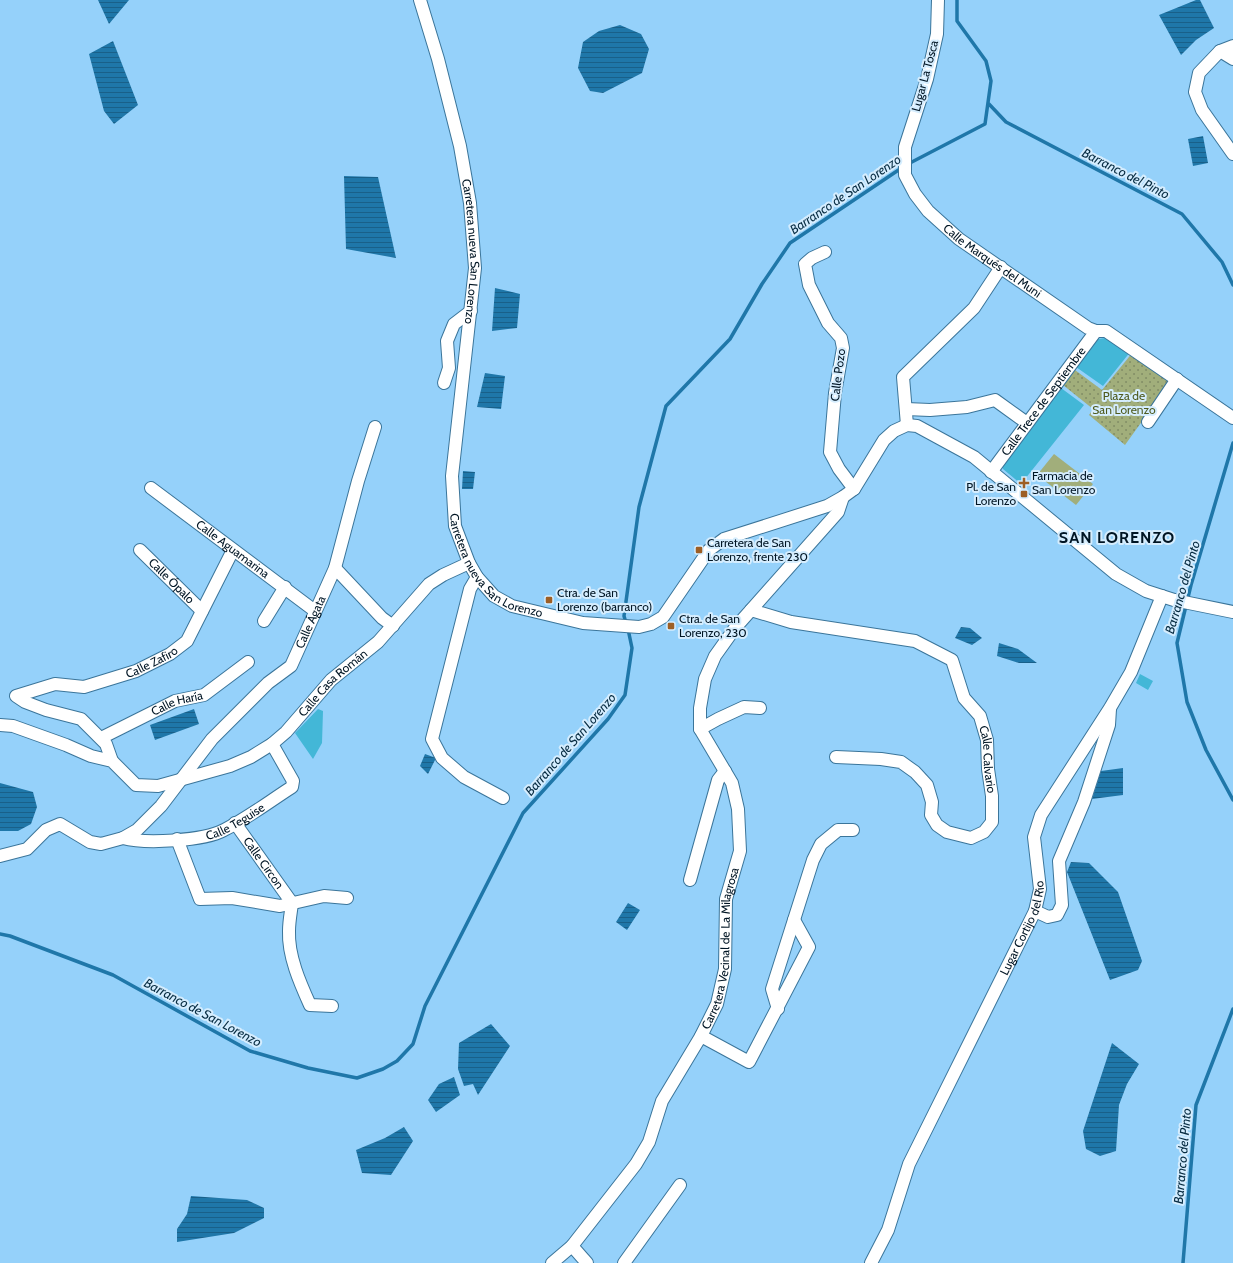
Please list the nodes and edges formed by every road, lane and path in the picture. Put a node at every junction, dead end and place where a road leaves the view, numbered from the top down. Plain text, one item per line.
1 (420, 0) edge
2 (938, 0) edge
3 (1233, 46) edge
4 (1220, 51) junction
5 (1233, 59) edge
6 (1233, 154) edge
7 (905, 175) joint
8 (825, 252) dead end
9 (1001, 267) junction
10 (471, 311) junction
11 (1096, 332) junction
12 (1177, 379) junction
13 (444, 383) dead end
14 (906, 409) junction
15 (1233, 418) edge
16 (1148, 422) dead end
17 (1027, 423) junction
18 (907, 424) junction
19 (375, 427) dead end
20 (991, 472) junction
21 (151, 488) dead end
22 (854, 489) junction
23 (843, 497) junction
24 (140, 550) dead end
25 (233, 550) junction
26 (468, 563) junction
27 (335, 568) junction
28 (477, 577) junction
29 (285, 587) junction
30 (1162, 596) junction
31 (751, 610) junction
32 (202, 611) junction
33 (315, 611) junction
34 (1233, 612) edge
35 (264, 622) dead end
36 (393, 626) junction
37 (248, 662) dead end
38 (760, 708) dead end
39 (1110, 708) junction
40 (0, 725) edge
41 (700, 729) junction
42 (101, 738) junction
43 (272, 744) junction
44 (836, 757) dead end
45 (112, 761) junction
46 (725, 771) junction
47 (182, 779) junction
48 (503, 798) dead end
49 (236, 823) junction
50 (853, 830) dead end
51 (123, 838) junction
52 (177, 839) junction
53 (0, 856) edge
54 (690, 880) dead end
55 (347, 898) dead end
56 (292, 903) junction
57 (1035, 911) junction
58 (794, 920) junction
59 (332, 1006) dead end
60 (778, 1009) junction
61 (701, 1036) junction
62 (680, 1185) dead end
63 (572, 1246) junction
64 (552, 1263) edge
65 (587, 1263) edge
66 (624, 1263) edge
67 (871, 1263) edge

1 - 10 street, Carretera nueva San Lorenzo
2 - 7 street, Lugar La Tosca
3 - 4 street
4 - 5 street
4 - 6 street
7 - 9 street, Calle Marqués del Muni
8 - 22 street, Calle Pozo
9 - 11 street, Calle Marqués del Muni
9 - 14 street
10 - 13 street
10 - 26 street, Carretera nueva San Lorenzo
11 - 12 street
11 - 17 street, Calle Trece de Septiembre
12 - 15 street
12 - 16 street
14 - 17 street
14 - 18 street
17 - 20 street, Calle Trece de Septiembre
18 - 20 street
18 - 22 street, Carretera nueva San Lorenzo
19 - 27 street, Calle Ágata
20 - 30 street
21 - 25 street, Calle Aguamarina
22 - 23 street, Carretera nueva San Lorenzo
23 - 28 street, Carretera nueva San Lorenzo
23 - 31 street
24 - 32 street, Calle Ópalo
25 - 29 street, Calle Aguamarina
25 - 32 street, Calle Zafiro
26 - 28 street, Carretera nueva San Lorenzo
26 - 36 street, Calle Casa Román
27 - 33 street, Calle Ágata
27 - 36 street
28 - 48 street
29 - 33 street, Calle Aguamarina
29 - 35 street
30 - 34 street
30 - 39 street, Lugar Cortijo del Rio
31 - 41 street
31 - 44 street, Calle Calvario
32 - 42 street, Calle Zafiro
33 - 47 street, Calle Ágata
36 - 43 street, Calle Casa Román
37 - 42 street, Calle Haría
38 - 41 street
39 - 57 street, Lugar Cortijo del Rio
39 - 57 street
40 - 45 street
41 - 46 street, Carretera Vecinal de La Milagrosa
42 - 45 street
43 - 47 street, Calle Casa Román
43 - 49 street, Calle Teguise
45 - 47 street, Calle Casa Román
46 - 54 street
46 - 61 street, Carretera Vecinal de La Milagrosa
47 - 51 street
49 - 52 street, Calle Teguise
49 - 56 street, Calle Circon
50 - 58 street
51 - 52 street, Calle Teguise
51 - 53 street
52 - 56 street
55 - 56 street
56 - 59 street
57 - 67 street, Lugar Cortijo del Rio
58 - 60 street
58 - 60 street
60 - 61 street
61 - 63 street, Carretera Vecinal de La Milagrosa
62 - 66 street
63 - 64 street, Carretera Vecinal de La Milagrosa
63 - 65 street

